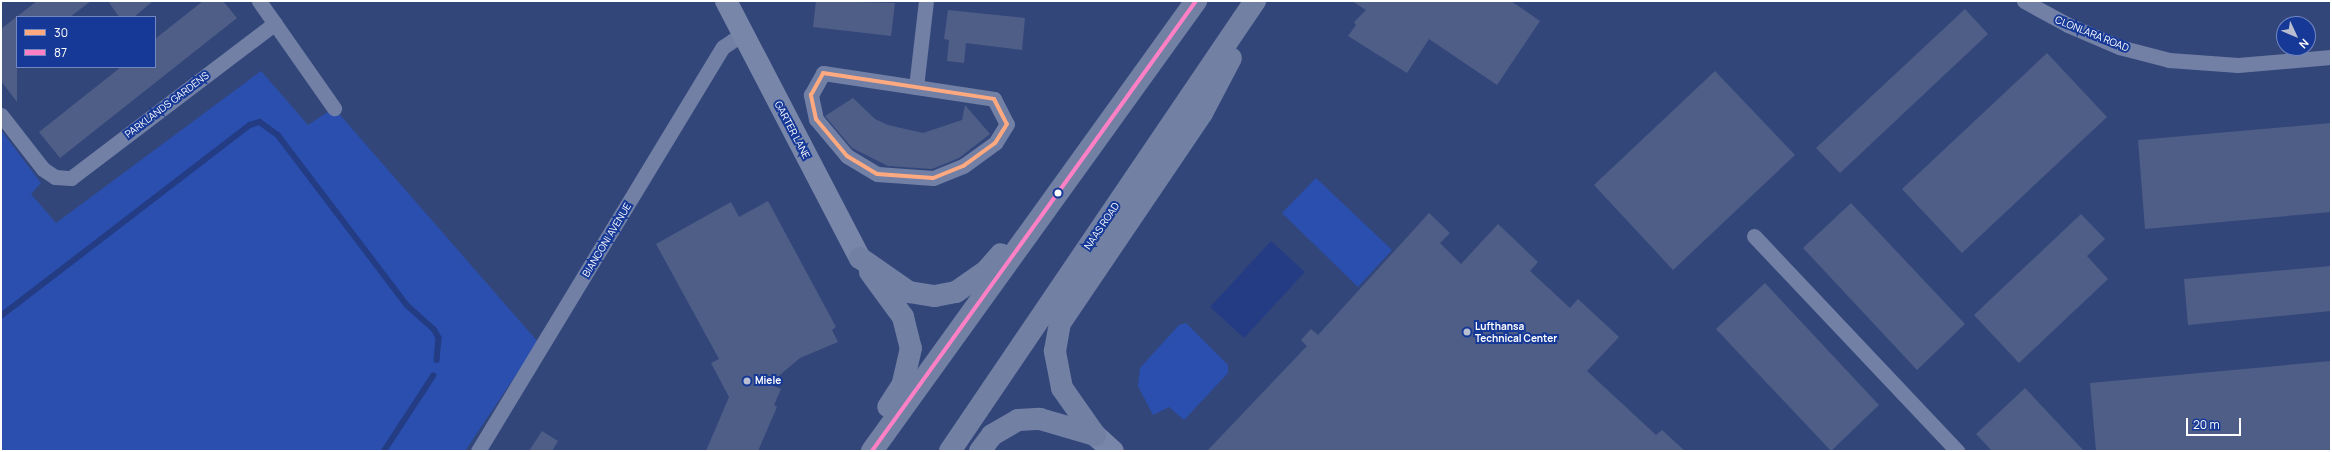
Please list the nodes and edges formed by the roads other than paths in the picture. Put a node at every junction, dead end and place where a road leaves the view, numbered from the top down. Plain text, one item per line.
1 (259, 1) edge
2 (726, 1) edge
3 (926, 1) edge
4 (1196, 1) edge
5 (1255, 1) edge
6 (1262, 1) edge
7 (2024, 1) edge
8 (275, 23) junction
9 (741, 35) junction
10 (2331, 57) edge
11 (916, 87) junction
12 (334, 108) dead end
13 (1, 115) edge
14 (1086, 154) junction
15 (1754, 236) dead end
16 (860, 258) junction
17 (1095, 435) junction
18 (478, 451) edge
19 (859, 451) edge
20 (872, 451) edge
21 (950, 451) edge
22 (980, 451) edge
23 (1113, 451) edge
24 (1957, 451) edge

1 - 8 street
2 - 9 street, GARTER LANE
3 - 11 street
4 - 14 highway
5 - 21 highway, NAAS ROAD
6 - 17 highway
7 - 10 street, CLONLARA ROAD
8 - 12 street
8 - 13 street, PARKLANDS GARDENS
9 - 16 street, GARTER LANE
9 - 18 street, BIANCONI AVENUE
11 - 11 street
14 - 16 highway
14 - 20 highway
15 - 24 street
16 - 19 highway
17 - 22 highway
17 - 23 street

